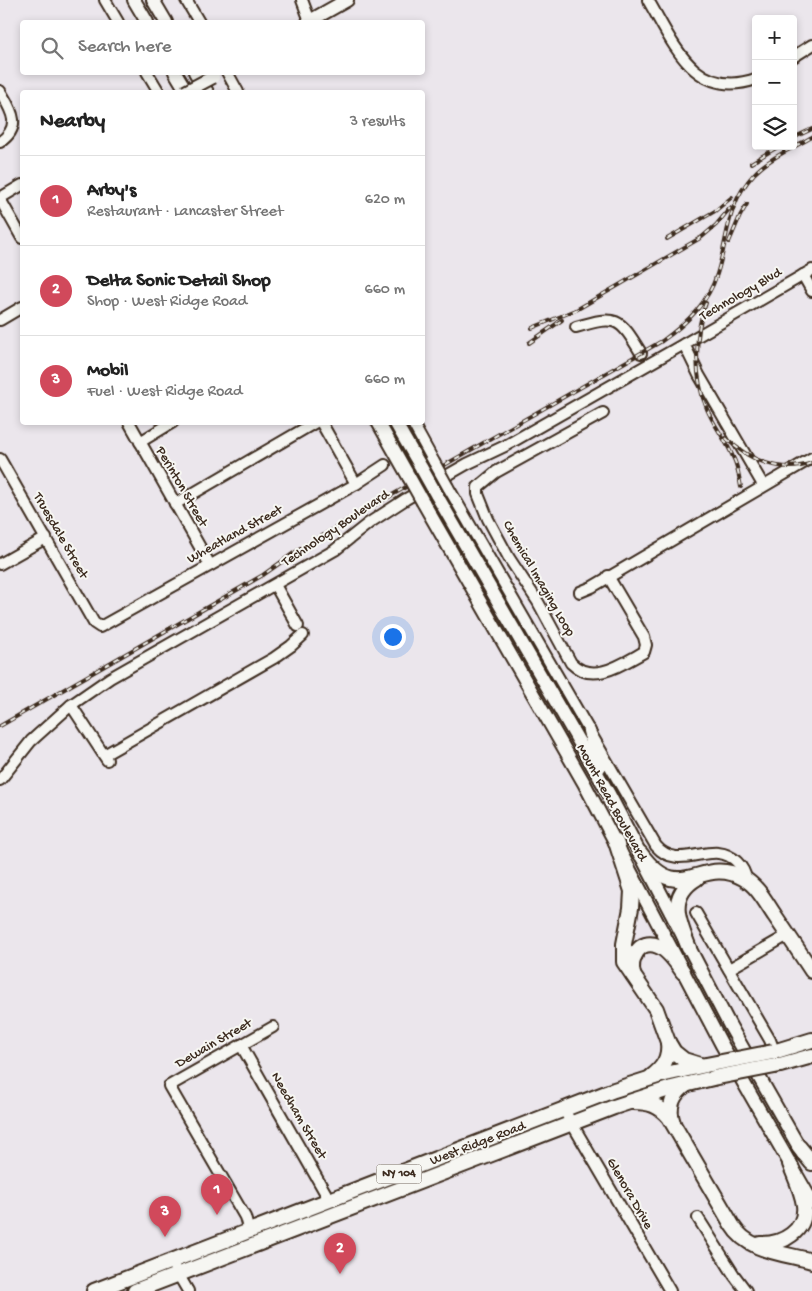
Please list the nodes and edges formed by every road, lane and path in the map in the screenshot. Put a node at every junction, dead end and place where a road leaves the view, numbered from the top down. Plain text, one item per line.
1 (105, 0) edge
2 (134, 0) edge
3 (153, 0) edge
4 (186, 0) edge
5 (302, 0) edge
6 (347, 0) edge
7 (648, 0) edge
8 (117, 20) edge
9 (146, 20) edge
10 (165, 20) edge
11 (197, 20) edge
12 (308, 20) edge
13 (312, 20) edge
14 (812, 45) edge
15 (797, 54) edge
16 (149, 75) edge
17 (178, 75) edge
18 (197, 75) edge
19 (216, 75) edge
20 (229, 75) edge
21 (752, 80) edge
22 (158, 90) edge
23 (185, 90) edge
24 (190, 90) edge
25 (206, 90) edge
26 (237, 90) edge
27 (0, 91) edge
28 (0, 142) edge
29 (20, 186) edge
30 (0, 198) edge
31 (20, 234) edge
32 (807, 272) edge
33 (812, 291) edge
34 (20, 309) edge
35 (0, 320) edge
36 (576, 327) dead end
37 (684, 344) junction
38 (641, 353) dead end
39 (603, 413) dead end
40 (131, 425) edge
41 (168, 425) edge
42 (311, 425) edge
43 (323, 425) edge
44 (380, 425) edge
45 (397, 425) edge
46 (414, 425) edge
47 (140, 442) junction
48 (812, 458) edge
49 (0, 459) edge
50 (385, 465) dead end
51 (4, 476) edge
52 (356, 484) junction
53 (763, 486) junction
54 (175, 504) junction
55 (46, 538) junction
56 (0, 564) edge
57 (210, 565) junction
58 (608, 576) junction
59 (275, 585) junction
60 (580, 592) dead end
61 (98, 627) joint
62 (71, 705) junction
63 (590, 731) junction
64 (0, 780) edge
65 (609, 794) junction
66 (616, 842) junction
67 (640, 853) junction
68 (707, 873) junction
69 (746, 879) junction
70 (696, 912) dead end
71 (788, 935) junction
72 (689, 948) junction
73 (729, 969) junction
74 (812, 971) edge
75 (683, 972) junction
76 (636, 980) junction
77 (273, 1027) dead end
78 (668, 1042) junction
79 (241, 1045) junction
80 (810, 1049) edge
81 (773, 1051) junction
82 (706, 1065) junction
83 (643, 1080) junction
84 (689, 1083) junction
85 (625, 1102) junction
86 (564, 1110) junction
87 (571, 1123) junction
88 (674, 1124) junction
89 (799, 1147) junction
90 (812, 1163) edge
91 (790, 1164) junction
92 (812, 1170) edge
93 (330, 1201) junction
94 (812, 1202) edge
95 (698, 1218) dead end
96 (249, 1232) junction
97 (748, 1241) junction
98 (812, 1261) edge
99 (175, 1268) junction
100 (94, 1291) edge
101 (135, 1291) edge
102 (188, 1291) edge
103 (670, 1291) edge
104 (746, 1291) edge

1 - 8 street
2 - 9 main road
3 - 10 main road
4 - 11 street
5 - 12 street
6 - 13 main road
7 - 21 street
14 - 15 street
16 - 22 street
17 - 23 main road
18 - 25 main road
19 - 24 main road, bridge
20 - 26 street
27 - 28 street
29 - 30 street
30 - 31 street
32 - 33 street
32 - 37 street, Technology Blvd
34 - 35 street
36 - 38 street
37 - 53 street
37 - 59 street, Technology Boulevard
39 - 58 street, Chemical Imaging Loop
40 - 47 street, Perinton Street
41 - 47 street
42 - 54 street
43 - 52 street
44 - 66 main road, Mount Read Boulevard, bridge
45 - 65 main road, Mount Read Boulevard, bridge
46 - 63 street, Mount Read Boulevard, bridge
47 - 54 street, Perinton Street
48 - 53 street
49 - 51 street, Truesdale Street
50 - 52 street, Wheatland Street
51 - 55 street, Truesdale Street
52 - 57 street, Wheatland Street
53 - 58 street
54 - 57 street, Perinton Street
55 - 56 street
55 - 61 street, Truesdale Street
57 - 61 street, Wheatland Street
58 - 60 street
59 - 62 street, Technology Boulevard
59 - 62 street
62 - 64 street, Technology Boulevard
63 - 65 main road
63 - 69 street, Mount Read Boulevard
65 - 67 main road, Mount Read Boulevard
66 - 75 main road, Mount Read Boulevard
66 - 76 highway
67 - 68 highway
67 - 72 main road, Mount Read Boulevard
68 - 69 highway
68 - 72 highway
69 - 71 highway
70 - 73 street
71 - 73 street
71 - 74 highway
72 - 89 main road, Mount Read Boulevard
73 - 81 street
75 - 76 highway
75 - 91 main road, Mount Read Boulevard
76 - 78 highway
77 - 79 street, Dewain Street
78 - 82 highway
78 - 83 highway
79 - 93 street, Needham Street
79 - 96 street, Dewain Street
80 - 81 highway, West Ridge Road / NY 104
80 - 84 highway, West Ridge Road / NY 104, bridge
81 - 82 highway, West Ridge Road / NY 104, bridge
82 - 83 highway, West Ridge Road / NY 104
83 - 86 highway, West Ridge Road / NY 104
84 - 85 highway, West Ridge Road / NY 104
84 - 88 highway
85 - 87 highway, West Ridge Road / NY 104
85 - 88 highway
86 - 87 street, Glenora Drive
86 - 93 highway, West Ridge Road / NY 104
87 - 99 highway, West Ridge Road / NY 104
87 - 103 street, Glenora Drive
88 - 97 highway
89 - 90 highway
89 - 92 main road, Mount Read Boulevard
91 - 94 main road, Mount Read Boulevard
91 - 97 highway
93 - 96 highway, West Ridge Road / NY 104
95 - 104 street
96 - 99 highway, West Ridge Road / NY 104
97 - 98 highway
99 - 100 highway, West Ridge Road / NY 104
99 - 101 highway, West Ridge Road / NY 104
99 - 102 street

